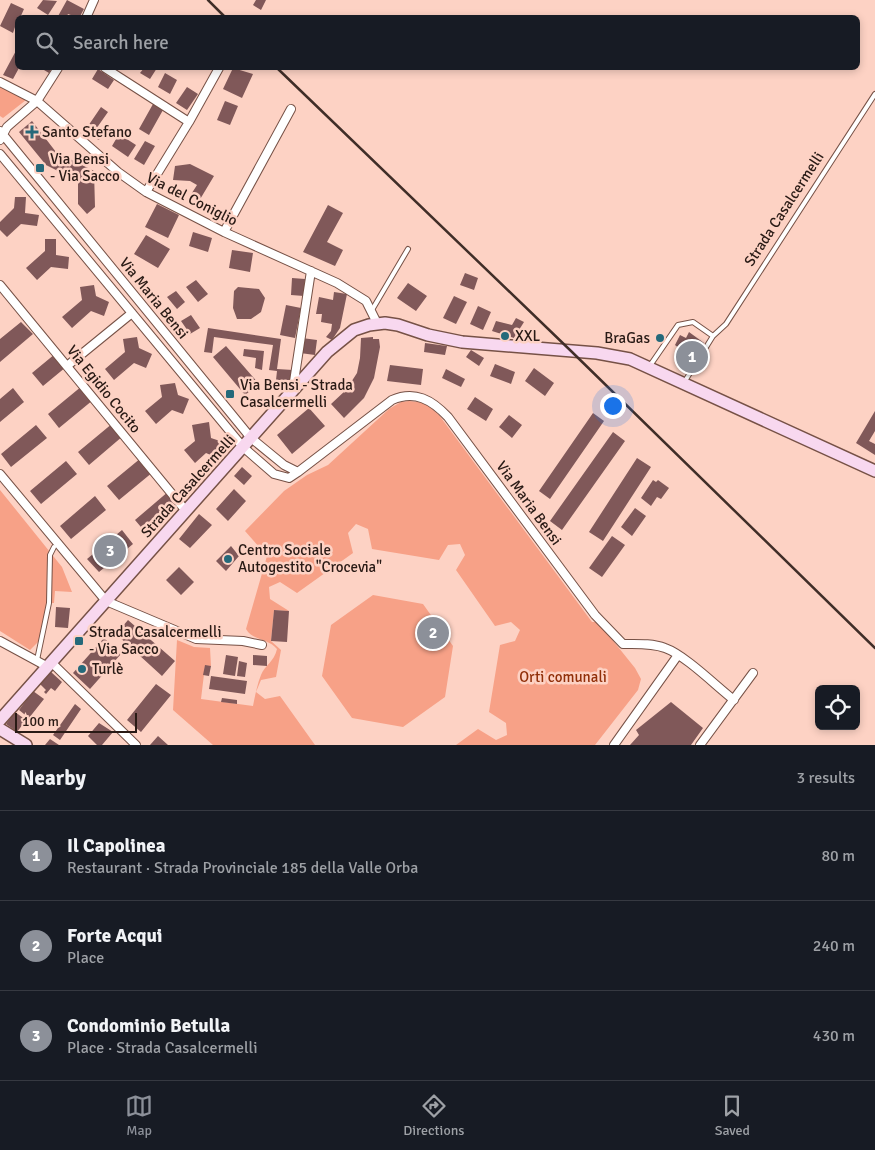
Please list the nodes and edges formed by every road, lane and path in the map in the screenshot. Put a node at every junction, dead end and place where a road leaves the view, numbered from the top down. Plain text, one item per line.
1 (94, 0) edge
2 (87, 15) edge
3 (57, 70) edge
4 (108, 70) edge
5 (218, 70) edge
6 (0, 82) edge
7 (875, 94) edge
8 (37, 101) junction
9 (291, 109) dead end
10 (189, 122) junction
11 (1, 135) edge
12 (0, 154) edge
13 (146, 192) junction
14 (224, 232) junction
15 (408, 249) dead end
16 (311, 271) junction
17 (0, 285) edge
18 (372, 310) junction
19 (132, 313) junction
20 (377, 323) junction
21 (713, 336) junction
22 (67, 366) junction
23 (649, 367) junction
24 (683, 383) junction
25 (293, 390) junction
26 (251, 438) junction
27 (242, 447) junction
28 (875, 471) edge
29 (298, 472) junction
30 (0, 474) edge
31 (186, 511) junction
32 (54, 547) dead end
33 (106, 601) junction
34 (0, 641) edge
35 (262, 645) dead end
36 (678, 655) junction
37 (36, 662) junction
38 (50, 665) junction
39 (753, 673) dead end
40 (734, 700) junction
41 (0, 720) edge
42 (0, 729) edge
43 (17, 745) edge
44 (26, 745) edge
45 (136, 745) edge
46 (614, 745) edge
47 (700, 745) edge

1 - 2 street
3 - 8 street
4 - 10 street
5 - 10 street
6 - 8 street, Via del Coniglio
7 - 21 lane, Strada Casalcermelli
8 - 11 street
8 - 13 street, Via del Coniglio
9 - 14 street
10 - 13 street
11 - 26 street, Via Maria Bensi
12 - 19 street, Via Maria Bensi
13 - 14 street, Via del Coniglio
14 - 16 street, Via del Coniglio
15 - 18 lane
16 - 18 street, Via del Coniglio
16 - 25 street
17 - 22 street, Via Egidio Cocito
18 - 20 street, Via del Coniglio
19 - 22 street
19 - 27 street, Via Maria Bensi
20 - 23 main road, Strada Casalcermelli
20 - 25 main road, Strada Casalcermelli
21 - 23 lane
21 - 24 lane, Strada Casalcermelli
22 - 31 street, Via Egidio Cocito
23 - 24 main road, Strada Casalcermelli
24 - 28 main road, Strada Casalcermelli
25 - 26 main road, Strada Casalcermelli
26 - 27 main road, Strada Casalcermelli
26 - 29 street, Via Maria Bensi
27 - 29 street, Via Maria Bensi
27 - 31 main road, Strada Casalcermelli
29 - 36 street, Via Maria Bensi
30 - 33 street
31 - 33 main road, Strada Casalcermelli
32 - 37 lane
33 - 35 street
33 - 38 main road, Strada Casalcermelli
34 - 37 street
36 - 40 street, Via Maria Bensi
36 - 46 street
37 - 38 street
38 - 41 main road, Strada Casalcermelli
38 - 45 street
39 - 40 street
40 - 47 street
42 - 43 main road
42 - 44 main road

